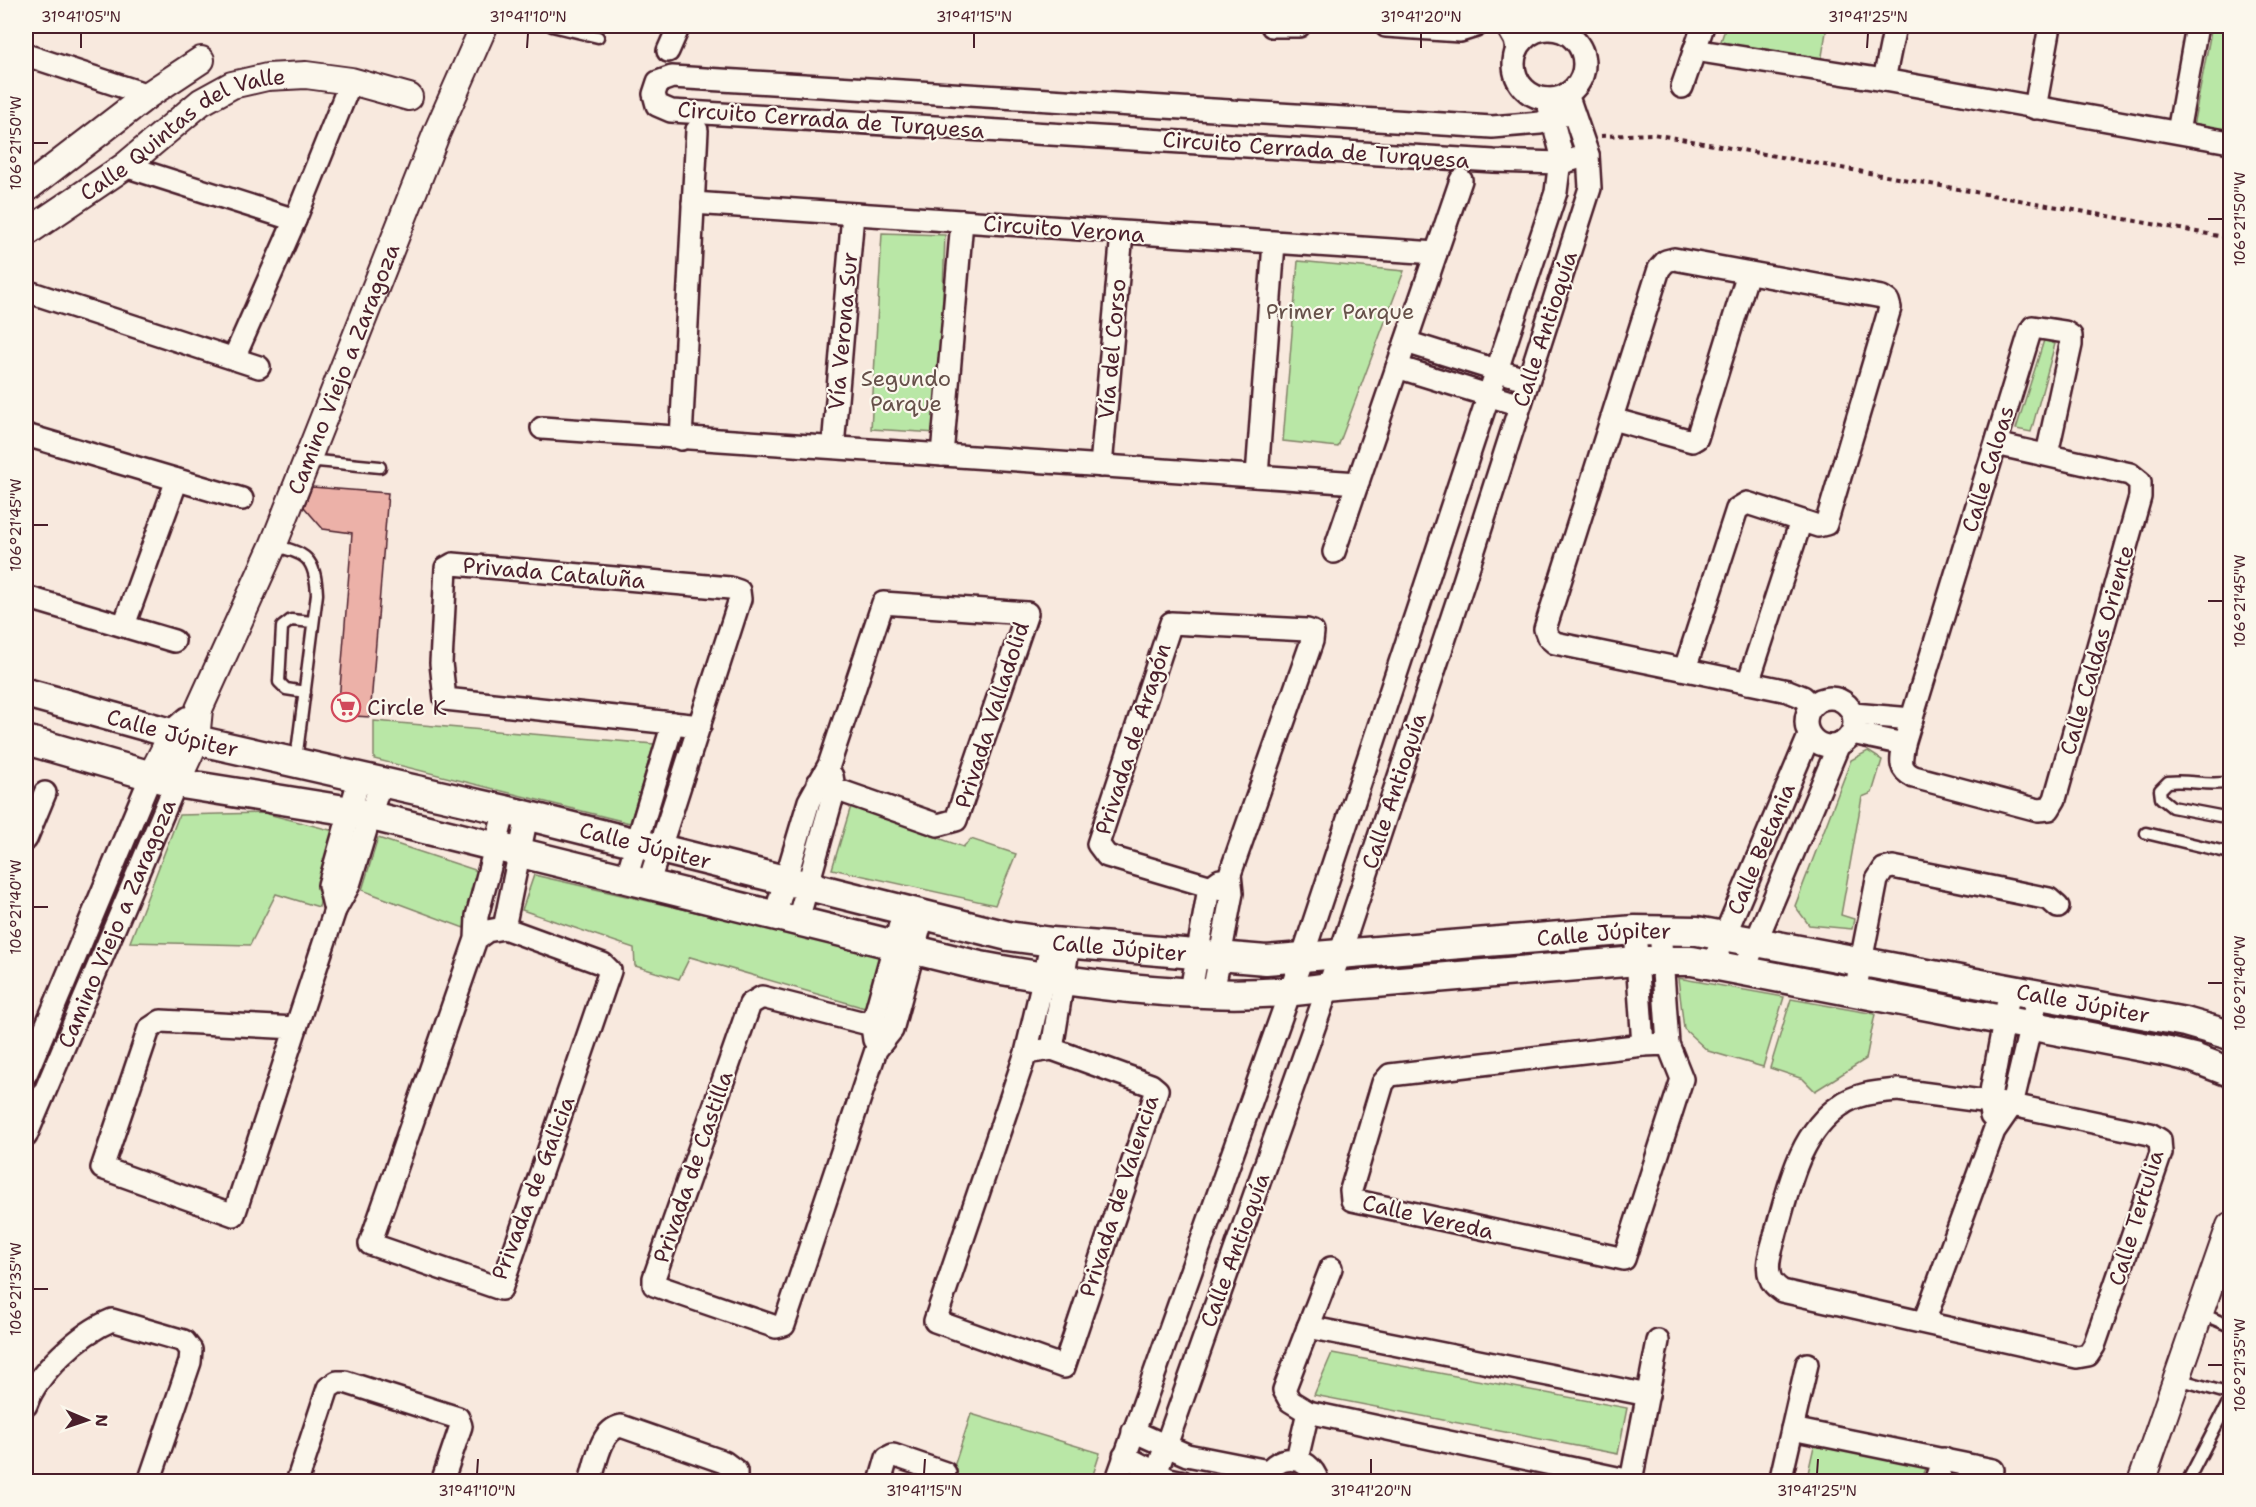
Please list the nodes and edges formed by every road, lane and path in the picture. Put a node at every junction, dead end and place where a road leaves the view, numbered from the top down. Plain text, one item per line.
1 (484, 26) edge
2 (552, 26) edge
3 (679, 26) edge
4 (1272, 26) edge
5 (1296, 26) edge
6 (1386, 26) edge
7 (1476, 26) edge
8 (1507, 26) edge
9 (1703, 26) edge
10 (1895, 26) edge
11 (2050, 26) edge
12 (2197, 26) edge
13 (1540, 28) edge
14 (598, 38) dead end
15 (1517, 50) junction
16 (1694, 50) junction
17 (668, 51) dead end
18 (26, 55) edge
19 (201, 60) dead end
20 (1884, 80) junction
21 (351, 81) junction
22 (1682, 87) dead end
23 (148, 95) junction
24 (409, 97) dead end
25 (1560, 106) junction
26 (2035, 108) junction
27 (1314, 117) junction
28 (697, 130) dead end
29 (2178, 132) junction
30 (2230, 142) edge
31 (1585, 146) junction
32 (1311, 150) junction
33 (1562, 163) junction
34 (125, 166) junction
35 (1461, 180) dead end
36 (26, 189) edge
37 (693, 203) junction
38 (853, 214) junction
39 (295, 220) junction
40 (962, 222) junction
41 (1122, 232) junction
42 (26, 233) edge
43 (2230, 238) edge
44 (1274, 243) junction
45 (1436, 253) junction
46 (1748, 273) junction
47 (26, 291) edge
48 (1406, 342) junction
49 (234, 358) junction
50 (260, 367) dead end
51 (1397, 367) junction
52 (1497, 370) junction
53 (1528, 380) junction
54 (1489, 395) junction
55 (1520, 405) junction
56 (1612, 419) junction
57 (542, 428) dead end
58 (26, 435) edge
59 (681, 439) junction
60 (1996, 444) junction
61 (833, 447) junction
62 (2047, 454) junction
63 (942, 455) junction
64 (307, 460) junction
65 (1101, 466) junction
66 (380, 467) dead end
67 (1257, 476) junction
68 (177, 480) junction
69 (1358, 483) junction
70 (242, 499) dead end
71 (1801, 520) junction
72 (273, 546) junction
73 (1334, 552) dead end
74 (1432, 570) junction
75 (1464, 580) junction
76 (26, 597) edge
77 (313, 622) junction
78 (124, 625) junction
79 (174, 641) dead end
80 (1685, 669) junction
81 (1748, 683) junction
82 (305, 692) junction
83 (26, 693) edge
84 (1812, 705) junction
85 (1912, 719) junction
86 (673, 723) junction
87 (700, 726) junction
88 (1848, 730) junction
89 (1809, 736) junction
90 (184, 737) junction
91 (26, 740) edge
92 (1903, 755) junction
93 (296, 761) junction
94 (370, 778) junction
95 (163, 780) junction
96 (2230, 782) edge
97 (826, 786) junction
98 (45, 793) dead end
99 (516, 813) junction
100 (361, 814) junction
101 (2230, 818) edge
102 (2146, 833) dead end
103 (26, 839) edge
104 (648, 846) junction
105 (508, 850) junction
106 (2230, 853) edge
107 (637, 882) junction
108 (796, 883) junction
109 (1231, 883) junction
110 (1209, 888) junction
111 (2058, 907) dead end
112 (913, 913) junction
113 (787, 918) junction
114 (504, 928) junction
115 (1647, 930) junction
116 (1725, 935) junction
117 (476, 939) junction
118 (1756, 942) junction
119 (1060, 943) junction
120 (904, 947) junction
121 (1340, 954) junction
122 (1207, 955) junction
123 (1302, 958) junction
124 (1650, 961) junction
125 (1713, 963) junction
126 (1868, 963) junction
127 (1744, 970) junction
128 (1053, 979) junction
129 (1328, 987) junction
130 (2010, 990) junction
131 (1202, 992) junction
132 (1289, 993) junction
133 (1862, 994) junction
134 (2037, 995) junction
135 (2017, 1024) junction
136 (296, 1028) junction
137 (882, 1028) junction
138 (2230, 1035) edge
139 (1668, 1044) junction
140 (1643, 1045) junction
141 (1052, 1049) junction
142 (1026, 1053) junction
143 (2230, 1072) edge
144 (26, 1074) edge
145 (1989, 1102) junction
146 (2012, 1105) junction
147 (1995, 1131) junction
148 (26, 1136) edge
149 (2230, 1226) edge
150 (1331, 1268) dead end
151 (2199, 1313) junction
152 (1924, 1322) junction
153 (2230, 1326) edge
154 (1308, 1327) junction
155 (1659, 1341) dead end
156 (1807, 1364) dead end
157 (2178, 1379) junction
158 (1648, 1395) junction
159 (2230, 1397) edge
160 (26, 1405) edge
161 (1308, 1412) junction
162 (1792, 1429) junction
163 (1133, 1431) junction
164 (1165, 1445) junction
165 (1124, 1456) junction
166 (1297, 1459) junction
167 (1944, 1459) junction
168 (1993, 1470) dead end
169 (945, 1473) dead end
170 (1266, 1476) edge
171 (1155, 1477) edge
172 (149, 1482) edge
173 (297, 1482) edge
174 (442, 1482) edge
175 (590, 1482) edge
176 (736, 1482) edge
177 (880, 1482) edge
178 (1116, 1482) edge
179 (1183, 1482) edge
180 (1318, 1482) edge
181 (1631, 1482) edge
182 (1780, 1482) edge
183 (1936, 1482) edge
184 (2141, 1482) edge
185 (2187, 1482) edge

1 - 64 street, Camino Viejo a Zaragoza
2 - 14 lane
3 - 17 street
4 - 5 street
6 - 7 street
8 - 15 street
9 - 16 street
10 - 20 street
11 - 26 street
12 - 29 street
13 - 15 street
13 - 25 street
15 - 25 street
16 - 20 street
16 - 22 street
18 - 23 street
19 - 23 street
20 - 26 street
21 - 24 street, Calle Quintas del Valle
21 - 34 street, Calle Quintas del Valle
21 - 39 street
23 - 36 street
25 - 27 street, Circuito Cerrada de Turquesa
25 - 31 street, Calle Antioquía
25 - 33 street, Calle Antioquía
26 - 29 street
27 - 32 street
27 - 32 street, Circuito Cerrada de Turquesa
28 - 37 street
29 - 30 street
31 - 33 street, Circuito Cerrada de Turquesa
31 - 43 path
31 - 53 street, Calle Antioquía
32 - 33 street, Circuito Cerrada de Turquesa
33 - 52 street, Calle Antioquía
34 - 39 street
34 - 42 street, Calle Quintas del Valle
35 - 45 street
37 - 38 street, Circuito Verona
37 - 59 street
38 - 40 street, Circuito Verona
38 - 61 street, Vía Verona Sur
39 - 49 street
40 - 41 street, Circuito Verona
40 - 63 street
41 - 44 street, Circuito Verona
41 - 65 street, Vía del Corso
44 - 45 street, Circuito Verona
44 - 67 street
45 - 48 street
46 - 56 street
46 - 56 street
46 - 71 street
47 - 49 street
48 - 51 street
48 - 52 street
49 - 50 street
51 - 54 street
51 - 69 street
52 - 53 street
52 - 54 street, Calle Antioquía
53 - 55 street, Calle Antioquía
54 - 55 street
54 - 74 street, Calle Antioquía
55 - 75 street, Calle Antioquía
56 - 80 street
57 - 59 street
58 - 68 street
59 - 61 street
60 - 62 street, Calle Caldas Oriente
60 - 62 street, Calle Caloas
60 - 85 street, Calle Caloas
61 - 63 street
62 - 92 street, Calle Caldas Oriente
63 - 65 street
64 - 66 lane
64 - 72 street, Camino Viejo a Zaragoza
65 - 67 street
67 - 69 street
68 - 70 street
68 - 78 street
69 - 73 street
71 - 80 street
71 - 81 street
72 - 77 lane
72 - 90 street, Camino Viejo a Zaragoza
74 - 75 street
74 - 123 street, Calle Antioquía
75 - 121 street, Calle Antioquía
76 - 78 street
77 - 82 lane
77 - 82 lane
78 - 79 street
80 - 81 street
81 - 84 street
82 - 93 lane
83 - 90 main road, Calle Júpiter
84 - 88 street
84 - 89 street
85 - 88 street
85 - 92 street, Calle Caloas
86 - 87 street, Privada Cataluña
86 - 87 street, Privada Cataluña
86 - 104 street, Privada Cataluña
87 - 104 street, Privada Cataluña
88 - 89 street
88 - 92 street, Calle Caldas Oriente
88 - 118 street, Calle Betania
89 - 116 street, Calle Betania
90 - 93 main road, Calle Júpiter
90 - 95 street, Camino Viejo a Zaragoza
91 - 95 main road, Calle Júpiter
93 - 94 main road, Calle Júpiter
94 - 99 main road, Calle Júpiter
94 - 100 street
95 - 100 main road, Calle Júpiter
95 - 144 street, Camino Viejo a Zaragoza
95 - 148 street, Camino Viejo a Zaragoza
96 - 101 lane
97 - 97 street, Privada Valladolid
97 - 108 street, Privada Valladolid
98 - 103 street
99 - 104 main road, Calle Júpiter
99 - 105 street, Privada de Galicia
100 - 105 main road, Calle Júpiter
100 - 136 street
102 - 106 lane
104 - 107 street, Privada Cataluña
104 - 108 main road, Calle Júpiter
105 - 107 main road, Calle Júpiter
105 - 114 street, Privada de Galicia
105 - 117 street, Privada de Galicia
107 - 113 main road, Calle Júpiter
108 - 112 main road, Calle Júpiter
108 - 113 street, Privada Valladolid
109 - 110 street, Privada de Aragón
109 - 110 street, Privada de Aragón
109 - 122 street, Privada de Aragón
110 - 122 street, Privada de Aragón
111 - 126 street
112 - 119 main road, Calle Júpiter
112 - 120 street, Privada de Castilla
113 - 120 main road, Calle Júpiter
114 - 117 street
114 - 117 street, Privada de Galicia
115 - 116 main road, Calle Júpiter
115 - 121 main road, Calle Júpiter
115 - 124 street, Calle Vereda
116 - 118 main road, Calle Júpiter
116 - 125 street, Calle Betania
118 - 126 main road, Calle Júpiter
118 - 127 street, Calle Betania
119 - 122 main road, Calle Júpiter
119 - 128 street
120 - 128 main road, Calle Júpiter
120 - 137 street, Privada de Castilla
121 - 123 main road, Calle Júpiter
121 - 129 street, Calle Antioquía
122 - 123 main road, Calle Júpiter
122 - 131 street, Privada de Aragón
123 - 132 street, Calle Antioquía
124 - 125 main road, Calle Júpiter
124 - 129 main road, Calle Júpiter
124 - 139 street, Calle Vereda
124 - 140 street, Calle Vereda
125 - 127 main road, Calle Júpiter
126 - 130 main road, Calle Júpiter
126 - 133 street
127 - 133 main road, Calle Júpiter
128 - 131 main road, Calle Júpiter
128 - 141 street
128 - 142 street
129 - 132 main road, Calle Júpiter
129 - 164 street, Calle Antioquía
130 - 134 main road, Calle Júpiter
130 - 135 street
131 - 132 main road, Calle Júpiter
132 - 163 street, Calle Antioquía
133 - 135 main road, Calle Júpiter
134 - 135 street
134 - 138 main road, Calle Júpiter
135 - 143 main road, Calle Júpiter
135 - 145 street
135 - 146 street
136 - 136 street
137 - 137 street, Privada de Castilla
139 - 140 street, Calle Vereda
139 - 140 street, Calle Vereda
141 - 142 street, Privada de Valencia
141 - 142 street, Privada de Valencia
145 - 146 street, Calle Tertulia
145 - 147 street
145 - 152 street, Calle Tertulia
146 - 147 street
146 - 152 street, Calle Tertulia
147 - 152 street
149 - 151 street
150 - 154 street
151 - 153 lane
151 - 157 street
154 - 158 street
154 - 161 street
155 - 158 street
156 - 162 street
157 - 159 lane
157 - 184 street
158 - 181 street
159 - 185 lane
160 - 172 street
161 - 166 street
161 - 181 street
162 - 167 street
162 - 182 street
163 - 164 street
163 - 165 street, Calle Antioquía
164 - 170 street
164 - 171 street, Calle Antioquía
165 - 171 street
165 - 178 street, Calle Antioquía
166 - 170 street
166 - 180 street
167 - 168 street
167 - 183 street
169 - 177 street
171 - 179 street
173 - 174 street
175 - 176 street

